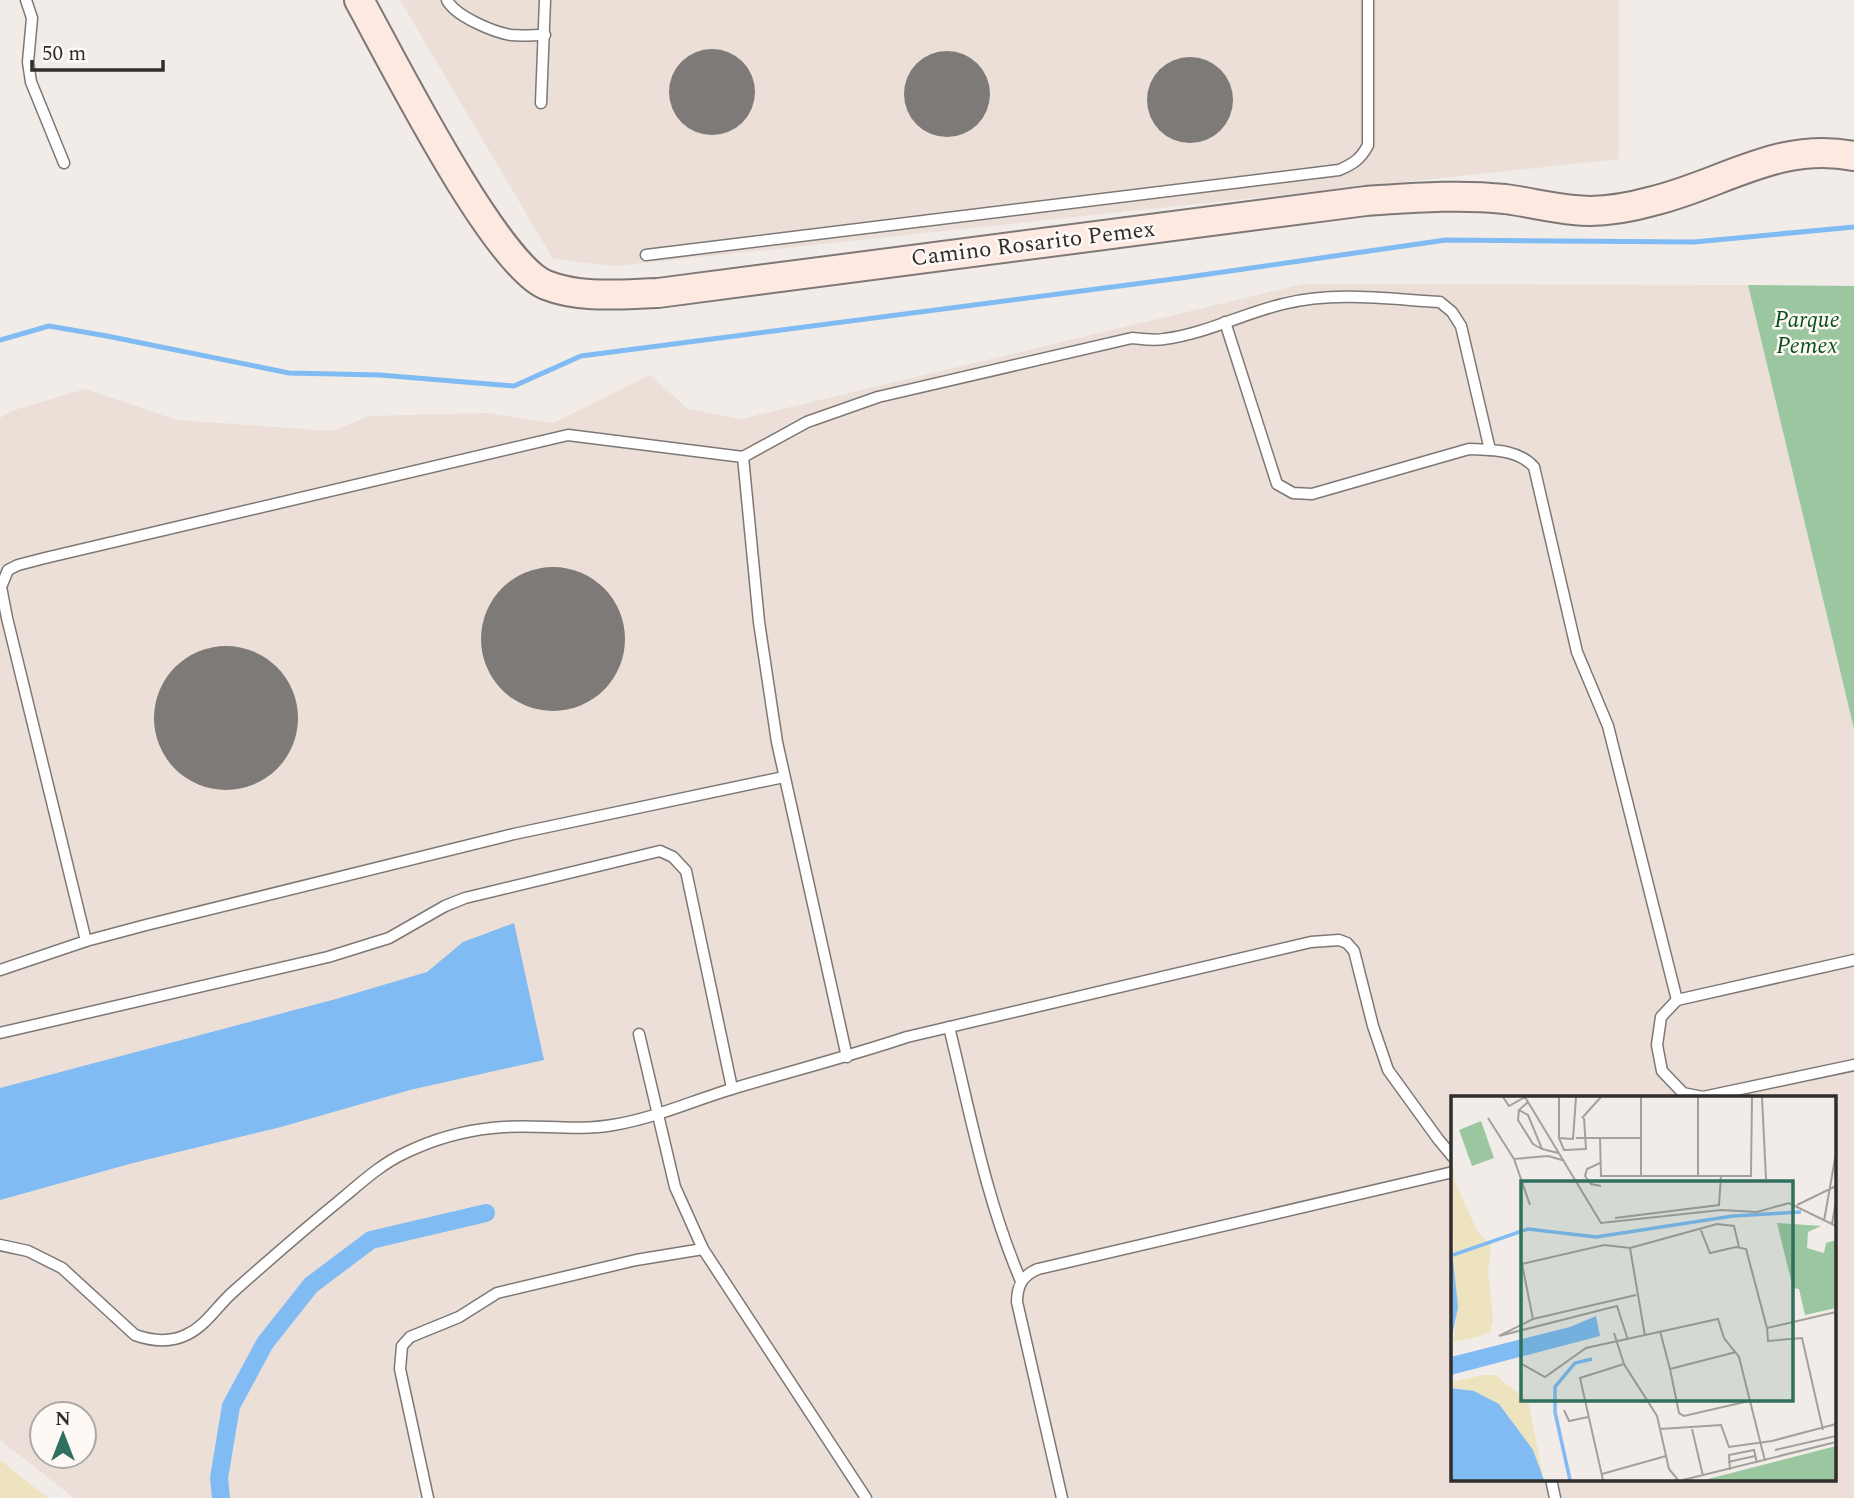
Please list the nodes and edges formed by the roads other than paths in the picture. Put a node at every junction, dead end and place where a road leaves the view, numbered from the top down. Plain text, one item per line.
1 (26, 0) edge
2 (359, 0) edge
3 (447, 0) edge
4 (545, 0) edge
5 (1367, 0) edge
6 (545, 35) junction
7 (541, 103) dead end
8 (1854, 156) edge
9 (64, 163) dead end
10 (646, 255) dead end
11 (1224, 322) junction
12 (1490, 450) junction
13 (743, 457) junction
14 (784, 777) junction
15 (86, 941) junction
16 (1854, 960) edge
17 (0, 970) edge
18 (1677, 1000) junction
19 (950, 1027) junction
20 (0, 1033) edge
21 (639, 1034) dead end
22 (847, 1057) junction
23 (1854, 1065) edge
24 (732, 1088) junction
25 (1698, 1096) edge
26 (1708, 1096) edge
27 (657, 1115) junction
28 (1451, 1155) edge
29 (1451, 1172) edge
30 (0, 1245) edge
31 (703, 1249) junction
32 (1021, 1281) junction
33 (1551, 1480) edge
34 (428, 1498) edge
35 (866, 1498) edge
36 (1062, 1498) edge
37 (1555, 1498) edge

1 - 9 lane
2 - 8 street, Camino Rosarito Pemex
3 - 6 lane
4 - 6 lane
5 - 10 lane
6 - 7 lane
11 - 12 lane
11 - 12 lane
11 - 13 lane
12 - 18 lane
13 - 14 lane
13 - 15 lane
14 - 15 lane
14 - 22 lane
15 - 17 lane
16 - 18 lane
18 - 25 lane
19 - 22 lane
19 - 28 lane
19 - 32 lane
20 - 24 lane
21 - 27 lane
22 - 24 lane
23 - 26 lane
24 - 27 lane
27 - 30 lane
27 - 31 lane
29 - 32 lane
31 - 34 lane
31 - 35 lane
32 - 36 lane
33 - 37 lane

